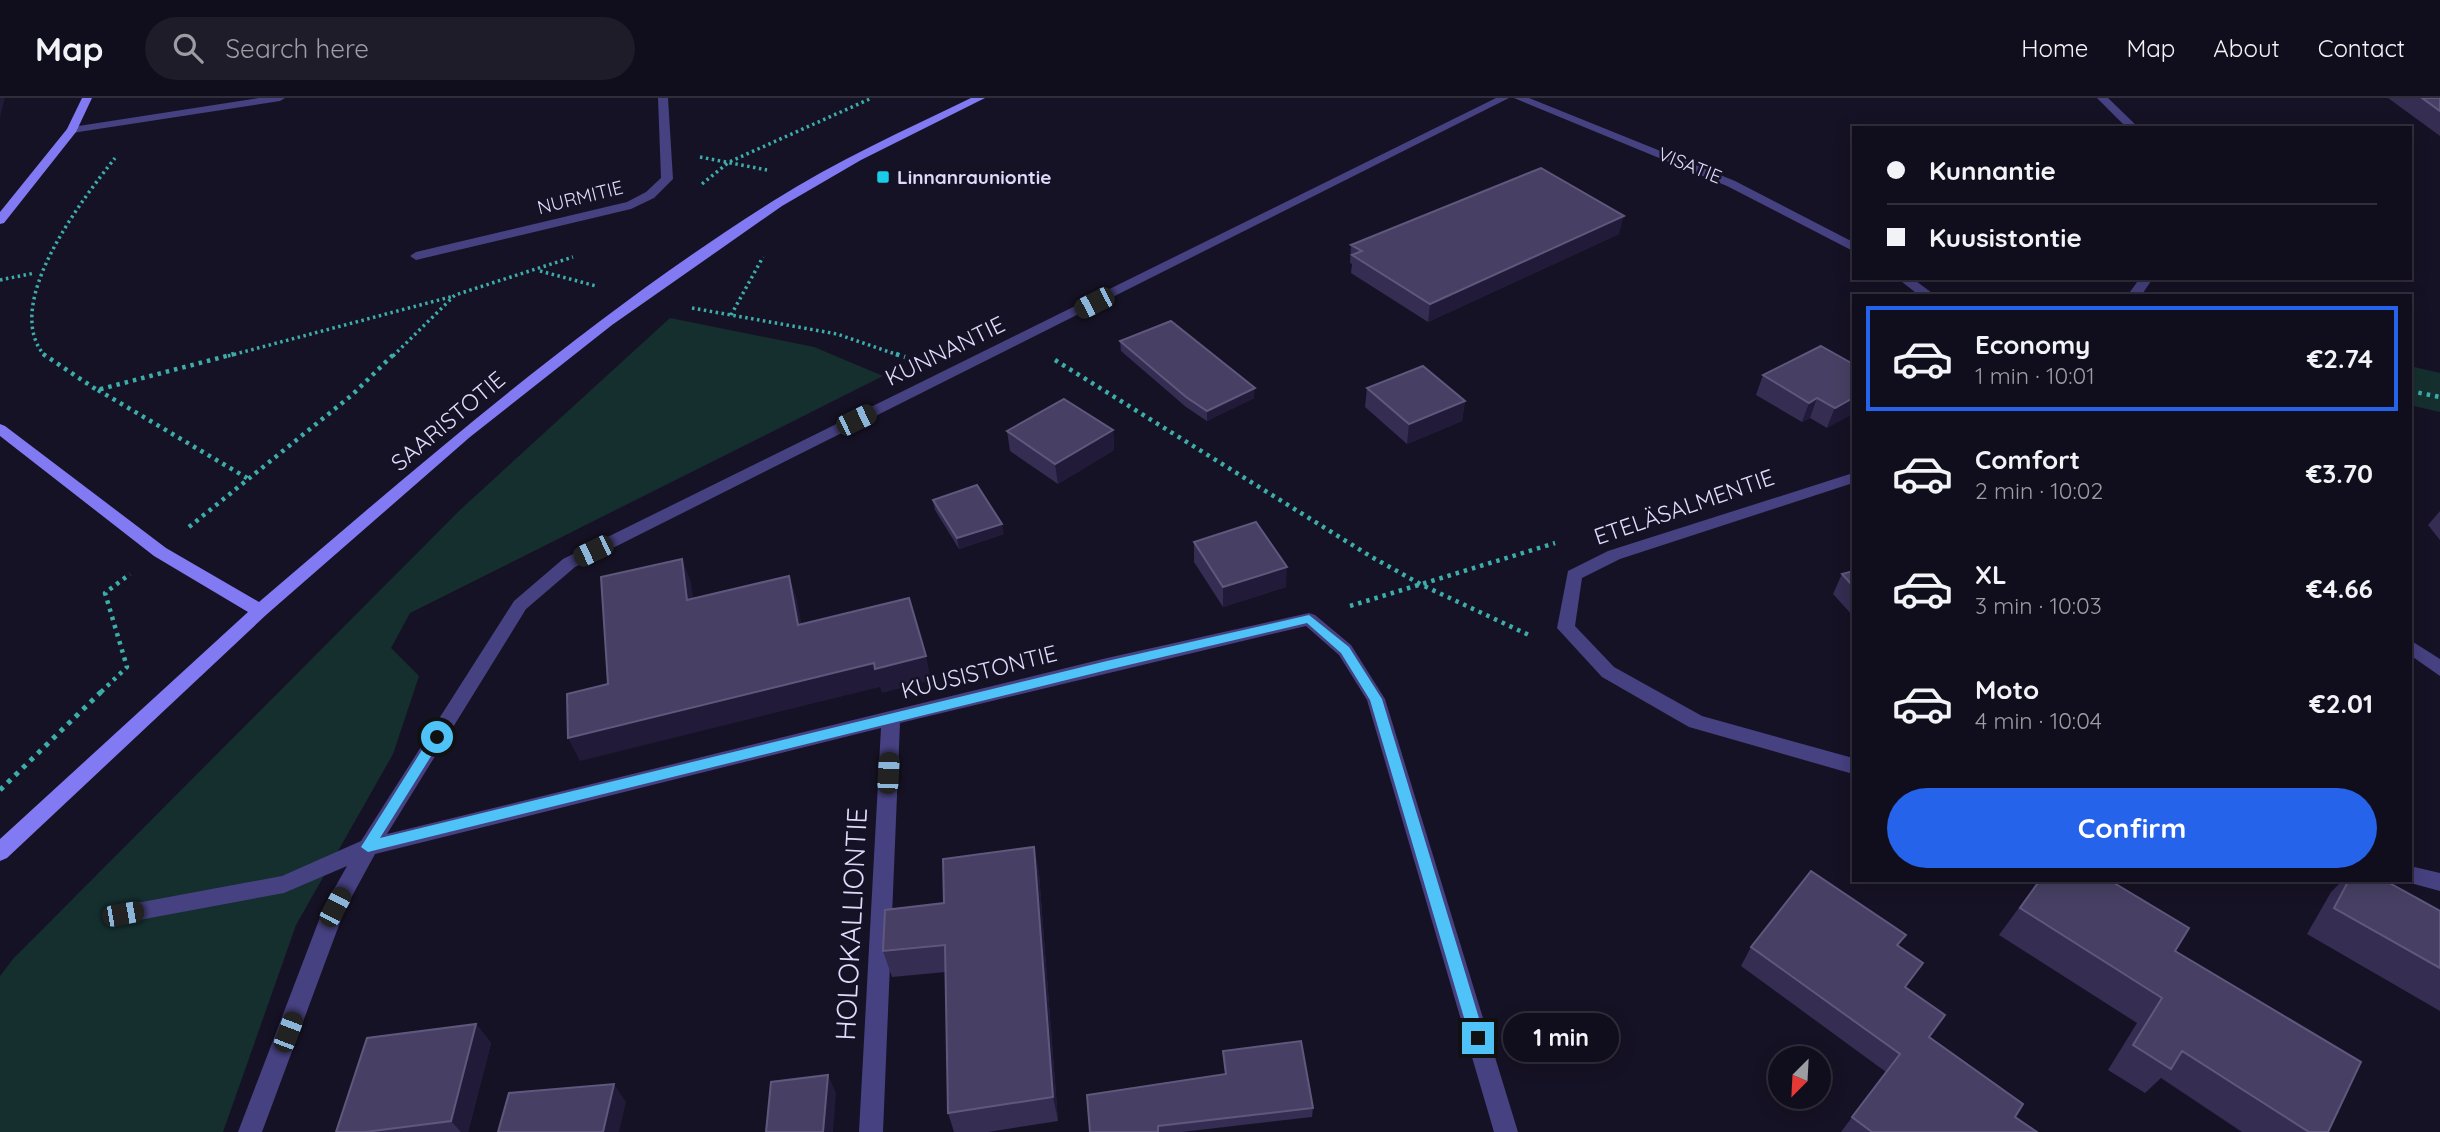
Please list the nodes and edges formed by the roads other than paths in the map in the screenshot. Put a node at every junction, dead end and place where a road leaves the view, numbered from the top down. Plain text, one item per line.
1 (87, 98) edge
2 (280, 98) edge
3 (663, 98) edge
4 (980, 98) edge
5 (1504, 98) edge
6 (1519, 98) edge
7 (2102, 98) edge
8 (2132, 126) edge
9 (72, 130) junction
10 (0, 220) edge
11 (1852, 246) edge
12 (416, 256) dead end
13 (1906, 280) edge
14 (1926, 294) edge
15 (0, 429) edge
16 (1852, 478) edge
17 (260, 611) junction
18 (2412, 648) edge
19 (2440, 669) edge
20 (891, 720) junction
21 (1852, 766) edge
22 (368, 847) junction
23 (0, 852) edge
24 (2412, 875) edge
25 (2440, 882) edge
26 (123, 914) dead end
27 (250, 1132) edge
28 (871, 1132) edge
29 (1506, 1132) edge

1 - 9 main road
2 - 9 street
3 - 12 street, NURMITIE
4 - 17 main road, SAARISTOTIE
5 - 22 street, KUNNANTIE
6 - 11 street, VISATIE
7 - 8 street
9 - 10 main road
13 - 14 street
15 - 17 main road
16 - 21 street, ETELÄSALMENTIE
17 - 23 main road, SAARISTOTIE
18 - 19 street
20 - 22 street, KUUSISTONTIE
20 - 28 street, HOLOKALLIONTIE
20 - 29 street, KUUSISTONTIE
22 - 26 street, KUUSISTONTIE
22 - 27 street, KUNNANTIE
24 - 25 street

